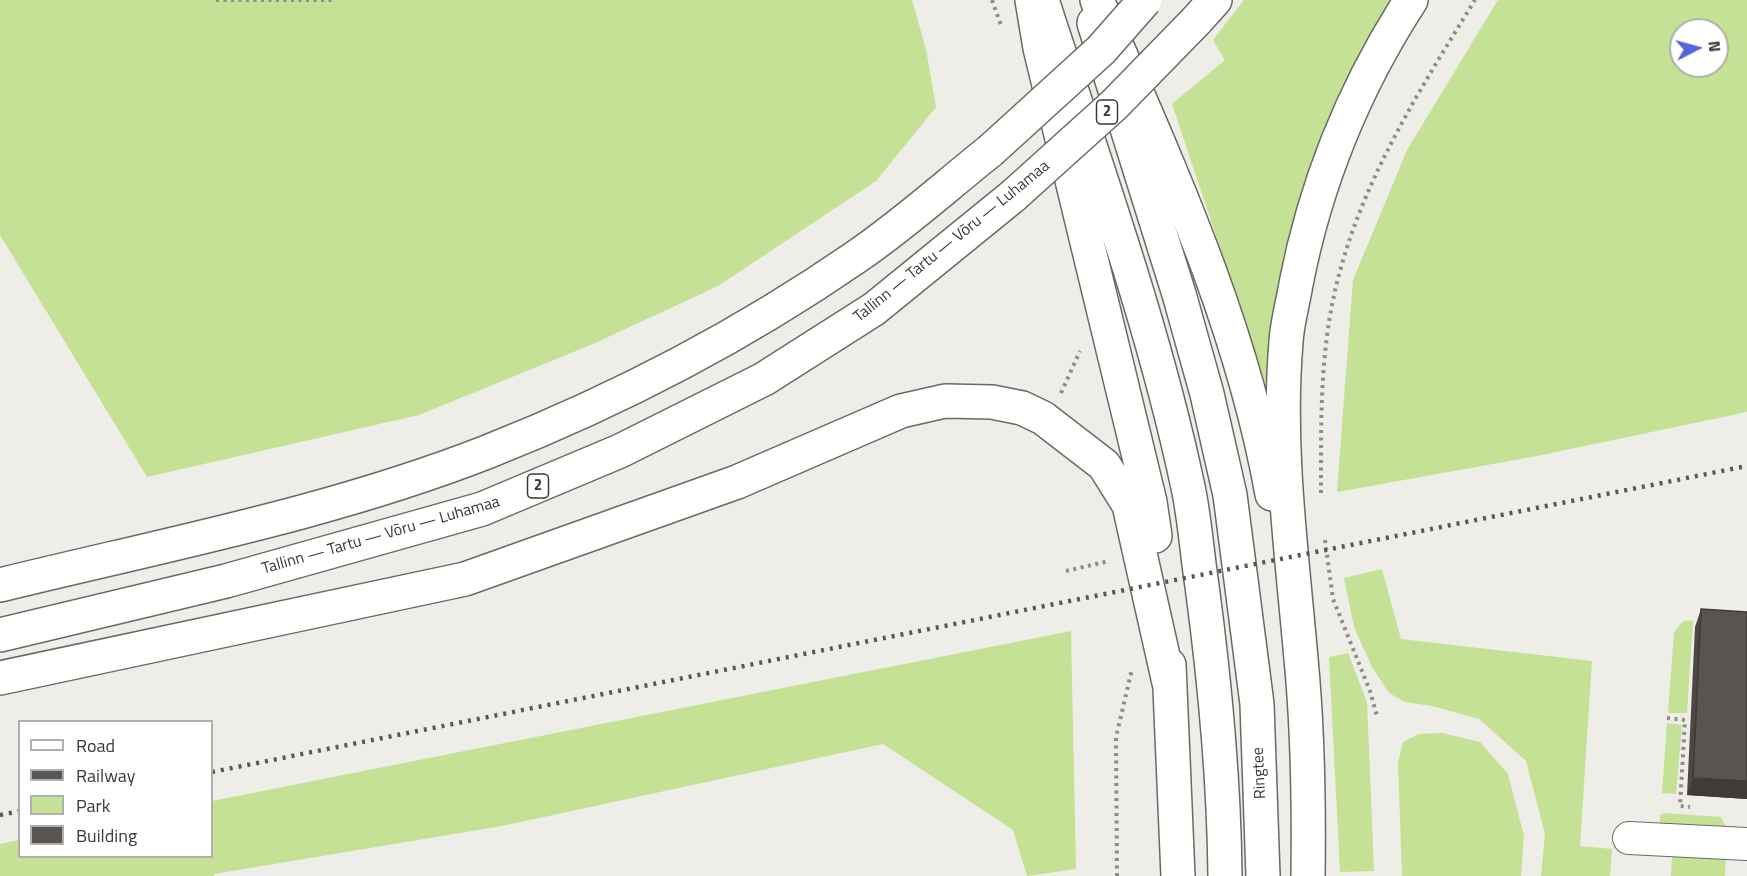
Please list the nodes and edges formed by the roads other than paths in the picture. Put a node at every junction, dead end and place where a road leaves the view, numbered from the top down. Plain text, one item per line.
1 (1032, 0) edge
2 (1042, 0) edge
3 (1087, 0) edge
4 (1098, 0) edge
5 (1146, 0) edge
6 (1411, 0) edge
7 (1205, 11) edge
8 (0, 585) edge
9 (0, 635) edge
10 (1301, 661) junction
11 (0, 678) edge
12 (1170, 687) junction
13 (1629, 838) dead end
14 (1747, 844) edge
15 (1178, 876) edge
16 (1225, 876) edge
17 (1263, 876) edge
18 (1308, 876) edge

1 - 12 main road
2 - 16 main road
3 - 17 main road, Ringtee
4 - 10 main road
5 - 8 main road, bridge
6 - 10 main road
7 - 9 main road, Tallinn — Tartu — Võru — Luhamaa / 2, bridge
10 - 18 main road
11 - 12 main road
12 - 15 main road
13 - 14 lane

